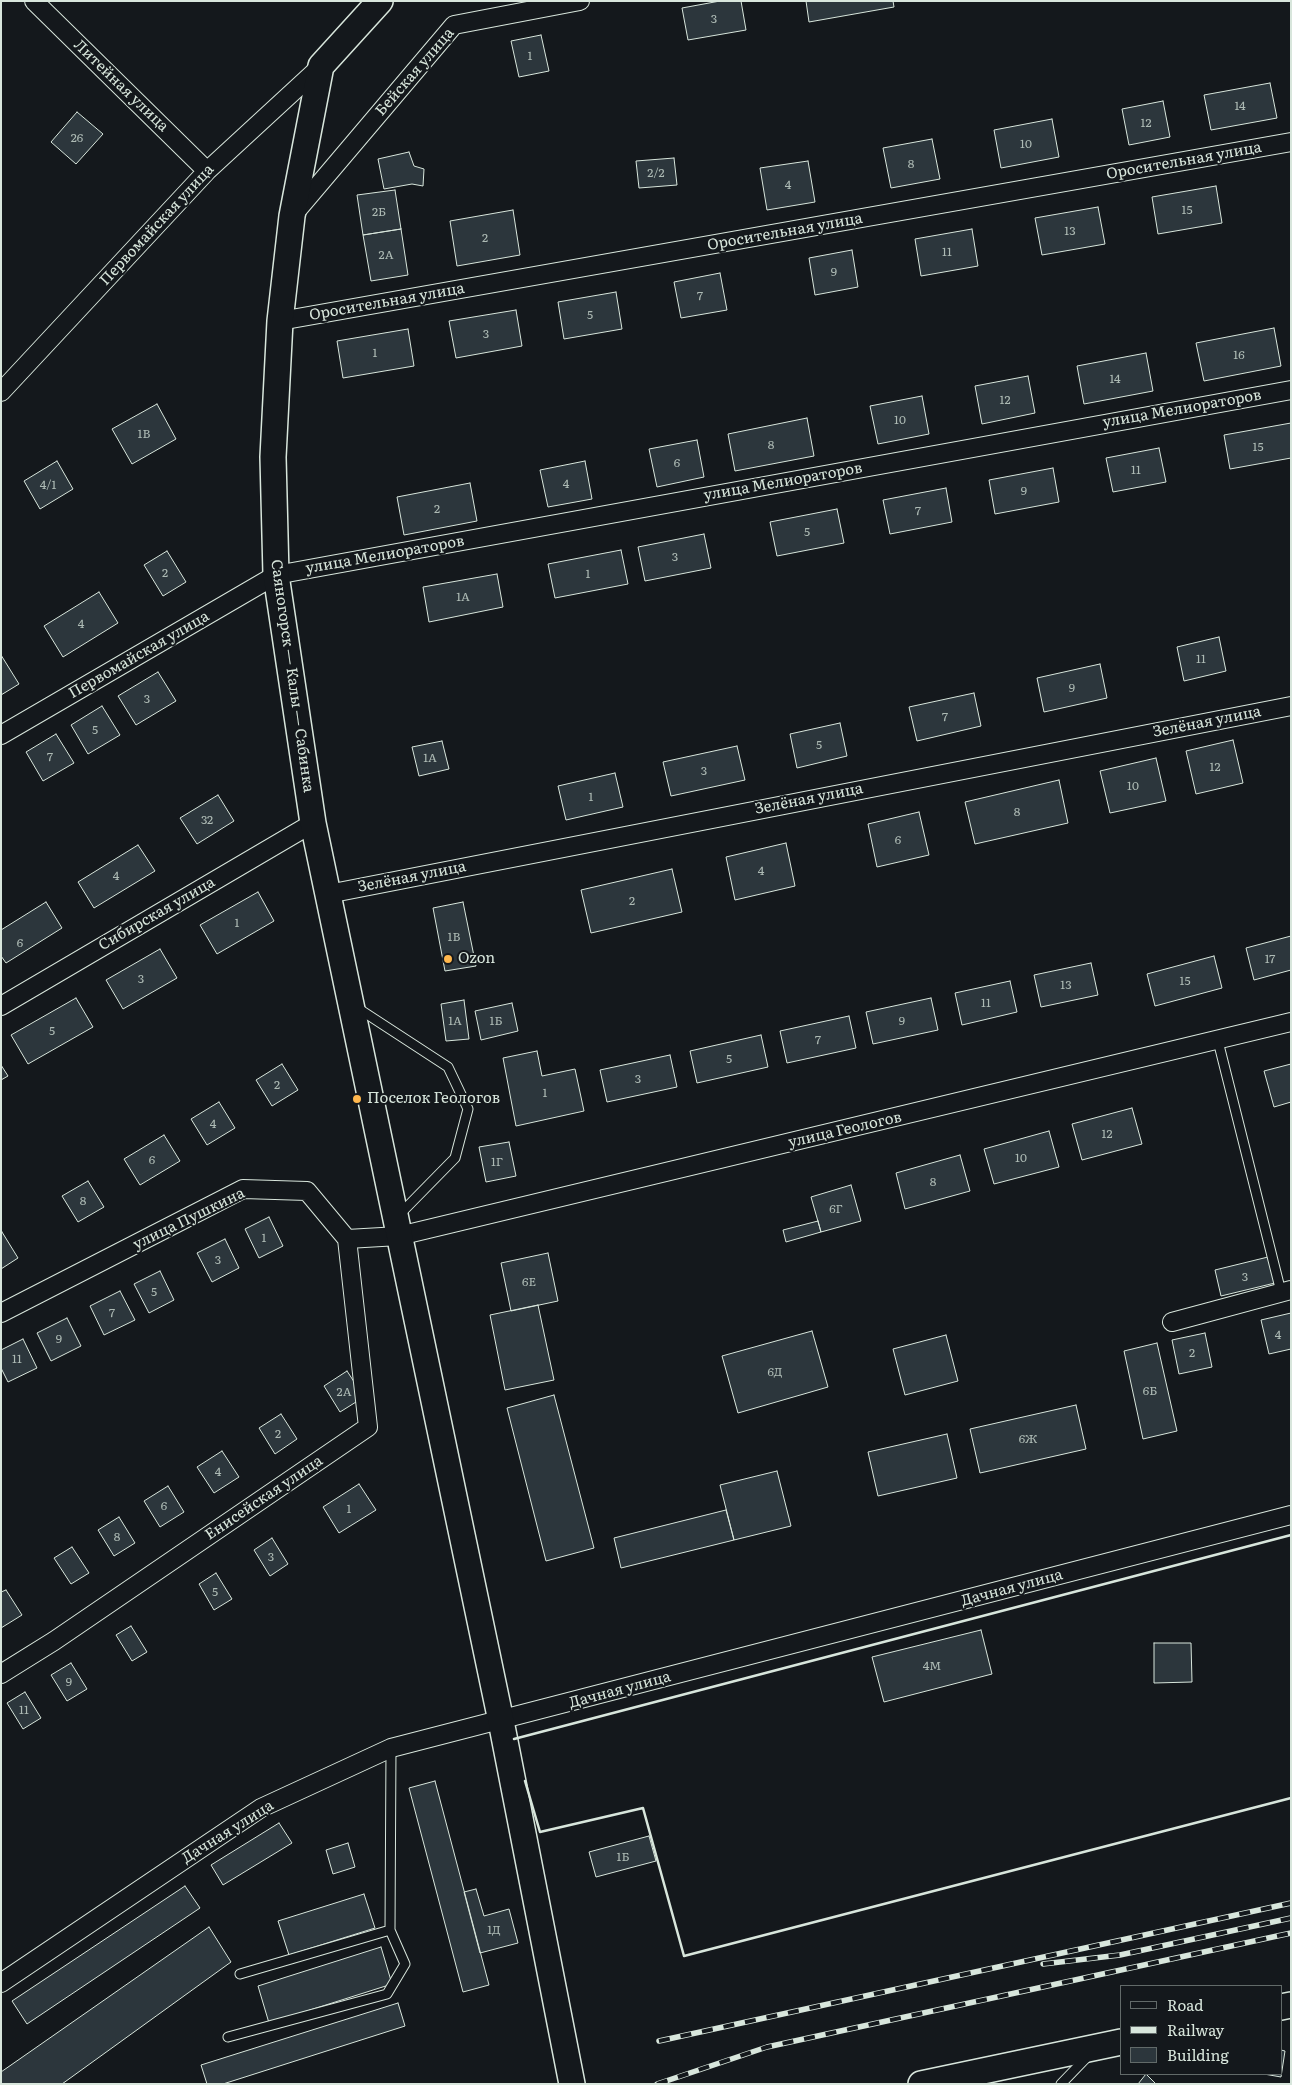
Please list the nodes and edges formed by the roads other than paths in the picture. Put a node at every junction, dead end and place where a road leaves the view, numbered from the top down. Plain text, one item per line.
1 (34, 1) edge
2 (380, 1) edge
3 (580, 1) edge
4 (321, 66) junction
5 (1291, 142) edge
6 (207, 171) junction
7 (292, 216) junction
8 (280, 321) junction
9 (1291, 390) edge
10 (1, 392) edge
11 (276, 575) junction
12 (1291, 706) edge
13 (1, 735) edge
14 (313, 823) junction
15 (328, 894) junction
16 (350, 1003) junction
17 (1, 1006) edge
18 (1291, 1022) edge
19 (1218, 1041) junction
20 (398, 1227) junction
21 (347, 1239) junction
22 (1286, 1291) edge
23 (1, 1313) edge
24 (1172, 1322) dead end
25 (1291, 1515) edge
26 (1, 1674) edge
27 (501, 1721) junction
28 (391, 1748) junction
29 (390, 1930) junction
30 (240, 1974) dead end
31 (1, 1983) edge
32 (228, 2037) dead end
33 (1120, 2042) edge
34 (1096, 2047) junction
35 (572, 2084) edge
36 (921, 2084) edge
37 (1061, 2084) edge

1 - 6 street, Литейная улица
2 - 4 street
3 - 7 street, Бейская улица
4 - 6 street, Первомайская улица
4 - 7 street, Саяногорск — Калы — Сабинка
5 - 8 street, Оросительная улица
6 - 10 street, Первомайская улица
7 - 8 street, Саяногорск — Калы — Сабинка
8 - 11 street, Саяногорск — Калы — Сабинка
9 - 11 street, улица Мелиораторов
11 - 13 street, Первомайская улица
11 - 14 street, Саяногорск — Калы — Сабинка
12 - 15 street, Зелёная улица
14 - 15 street, Саяногорск — Калы — Сабинка
14 - 17 street, Сибирская улица
15 - 16 street, Саяногорск — Калы — Сабинка
16 - 20 street, Саяногорск — Калы — Сабинка
16 - 20 lane
18 - 19 street, улица Геологов
19 - 20 street, улица Геологов
19 - 22 lane
20 - 21 street
20 - 27 street, Саяногорск — Калы — Сабинка
21 - 23 street, улица Пушкина
21 - 26 street, Енисейская улица
22 - 24 street
25 - 27 street, Дачная улица
27 - 28 street, Дачная улица
27 - 35 street, Саяногорск — Калы — Сабинка
28 - 29 lane
28 - 31 street, Дачная улица
29 - 30 lane
29 - 32 lane
33 - 34 street
34 - 36 street
34 - 37 lane

